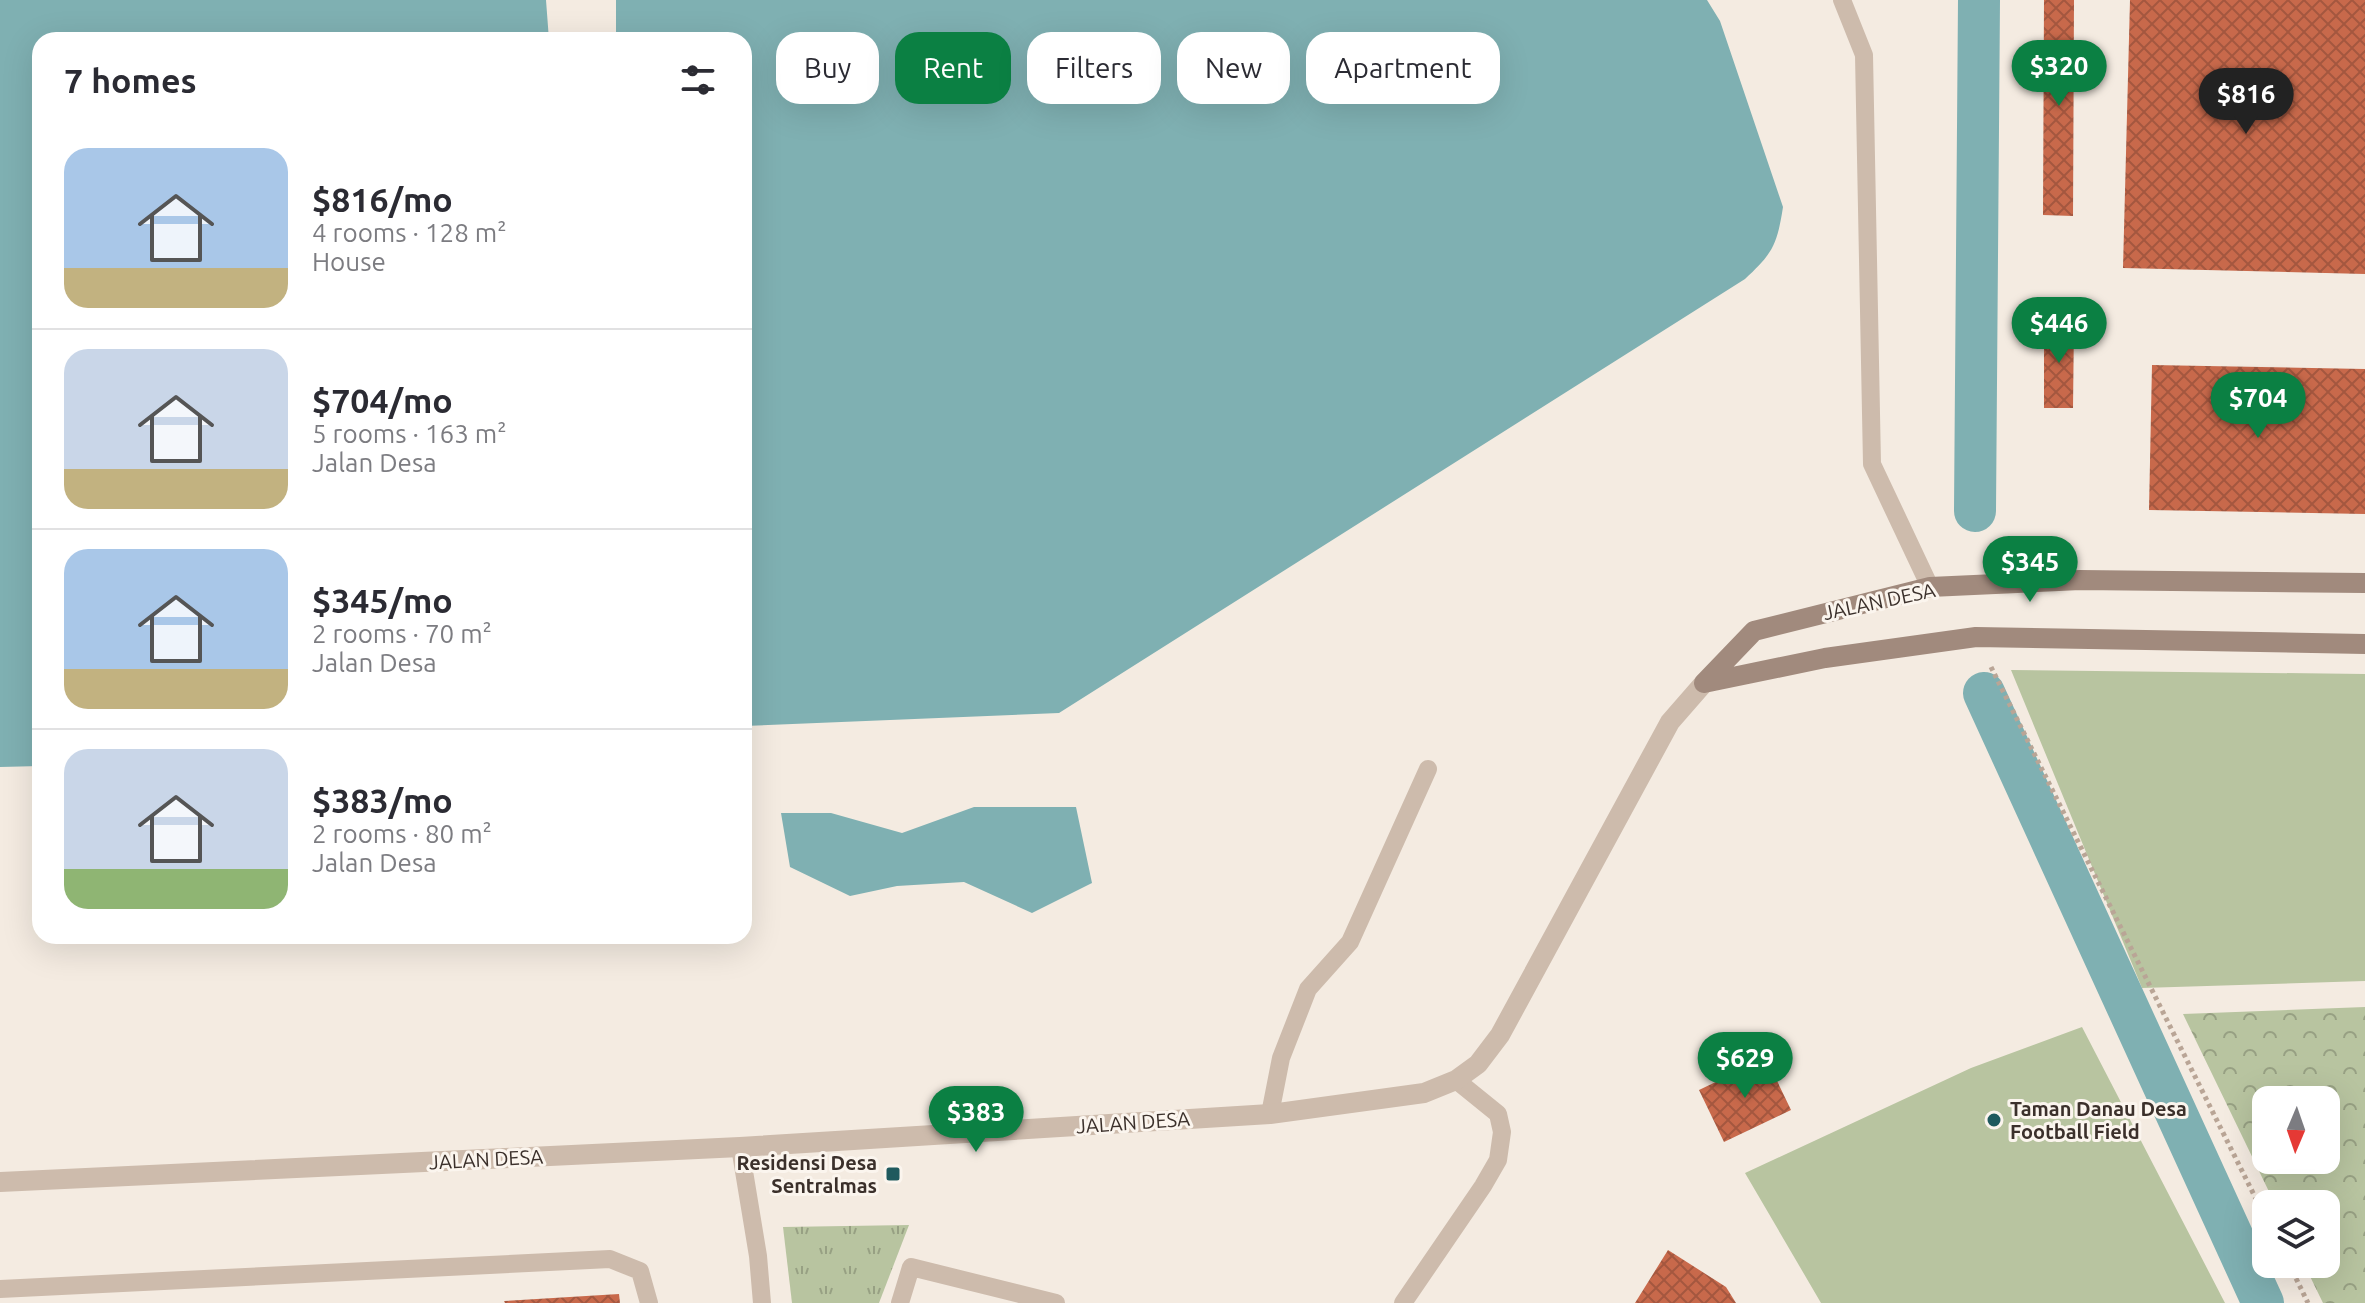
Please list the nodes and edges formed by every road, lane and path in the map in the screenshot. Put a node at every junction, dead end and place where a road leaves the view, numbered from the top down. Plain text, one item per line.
1 (1842, 0) edge
2 (2365, 583) edge
3 (1930, 587) junction
4 (1976, 637) junction
5 (2365, 644) edge
6 (1704, 683) junction
7 (1428, 769) dead end
8 (1456, 1080) junction
9 (1270, 1114) junction
10 (740, 1147) junction
11 (0, 1182) edge
12 (2252, 1191) edge
13 (2296, 1278) edge
14 (0, 1289) edge
15 (649, 1303) edge
16 (762, 1303) edge
17 (900, 1303) edge
18 (1056, 1303) edge
19 (1403, 1303) edge
20 (2308, 1303) edge

1 - 3 lane
2 - 3 main road, JALAN DESA
3 - 6 main road, JALAN DESA
4 - 5 main road
4 - 6 main road
4 - 12 path
6 - 8 street, JALAN DESA
7 - 9 lane
8 - 9 street, JALAN DESA
8 - 19 lane
9 - 10 street, JALAN DESA
10 - 11 street, JALAN DESA
10 - 16 lane
13 - 20 path
14 - 15 lane
17 - 18 lane

